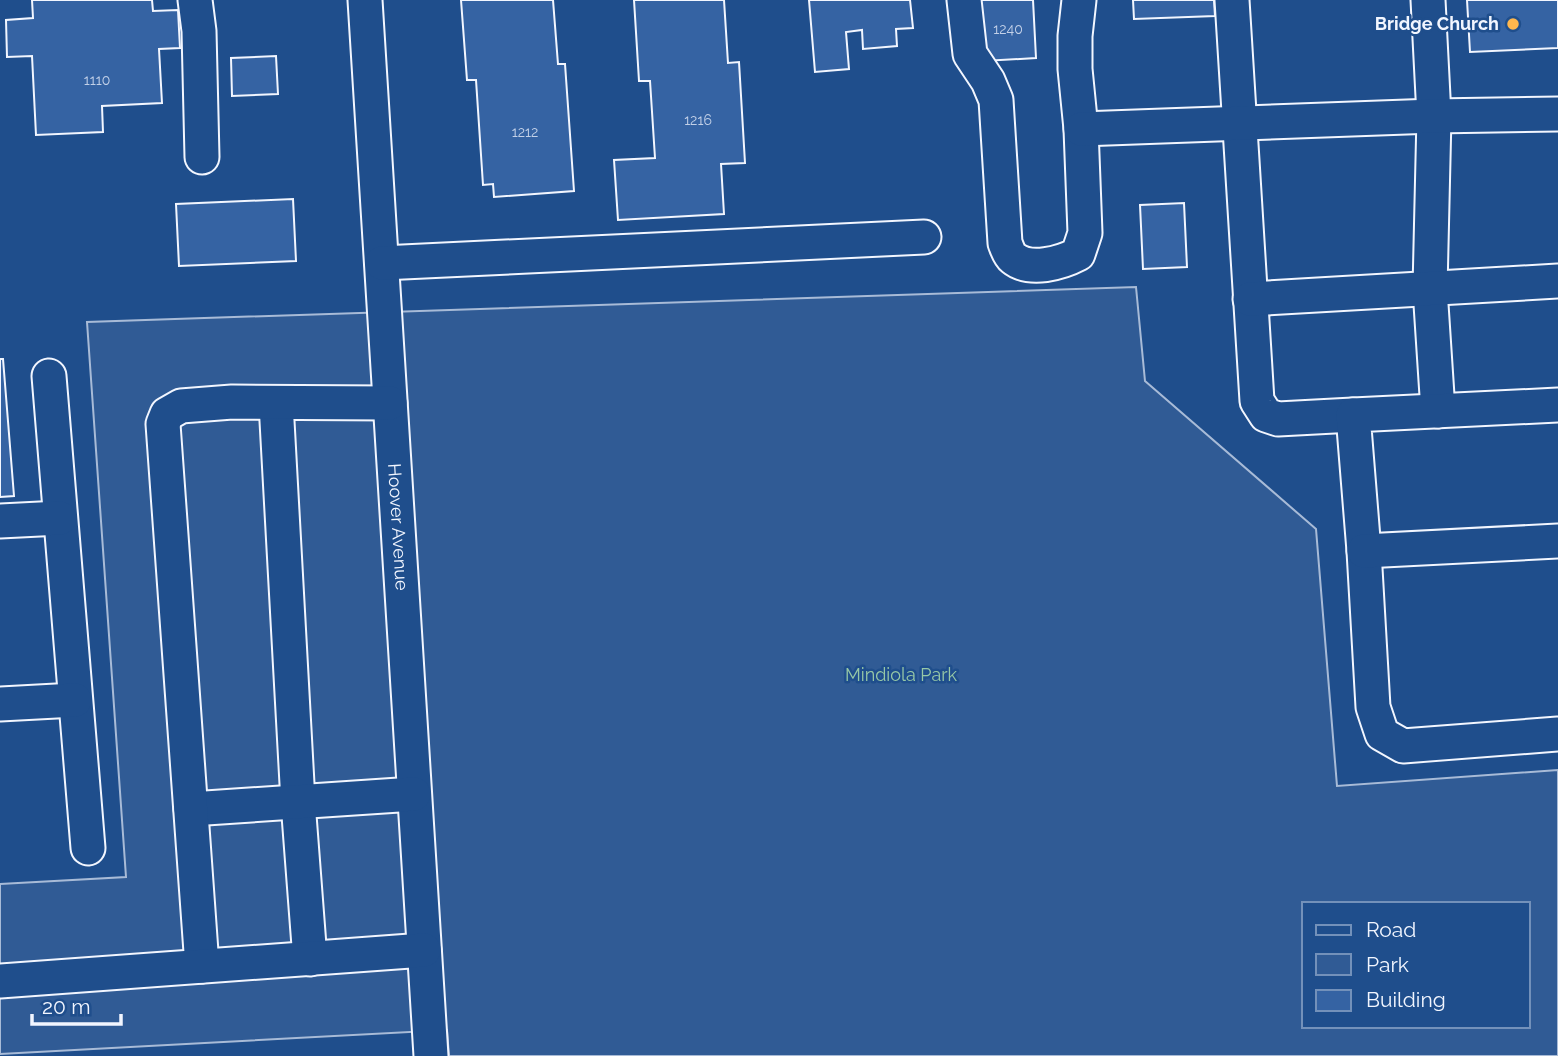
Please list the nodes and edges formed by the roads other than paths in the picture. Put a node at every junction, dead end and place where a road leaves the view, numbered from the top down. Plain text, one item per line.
1 (195, 0) edge
2 (365, 0) edge
3 (964, 0) edge
4 (1079, 0) edge
5 (1232, 0) edge
6 (1428, 0) edge
7 (1558, 114) edge
8 (1434, 116) junction
9 (1239, 124) junction
10 (1081, 129) junction
11 (202, 156) dead end
12 (924, 237) dead end
13 (382, 263) junction
14 (1558, 281) edge
15 (1430, 289) junction
16 (1250, 299) junction
17 (49, 376) dead end
18 (276, 403) junction
19 (390, 403) junction
20 (1558, 405) edge
21 (1438, 411) junction
22 (1353, 415) junction
23 (60, 518) junction
24 (0, 520) edge
25 (1558, 541) edge
26 (1364, 551) junction
27 (75, 700) junction
28 (0, 704) edge
29 (1558, 734) edge
30 (414, 794) junction
31 (298, 802) junction
32 (191, 809) junction
33 (88, 848) dead end
34 (424, 950) junction
35 (310, 959) junction
36 (202, 966) junction
37 (0, 981) edge
38 (431, 1056) edge

1 - 11 street
2 - 13 street, Hoover Avenue
3 - 10 street
4 - 10 street
5 - 9 street
6 - 8 street
7 - 8 street
8 - 9 street
8 - 15 street
9 - 10 street
9 - 16 street
12 - 13 street
13 - 19 street, Hoover Avenue
14 - 15 street
15 - 16 street
15 - 21 street
16 - 22 street
17 - 23 street
18 - 19 street
18 - 31 street
18 - 32 street
19 - 30 street, Hoover Avenue
20 - 21 street
21 - 22 street
22 - 26 street
23 - 24 street
23 - 27 street
25 - 26 street
26 - 29 street
27 - 28 street
27 - 33 street
30 - 31 street
30 - 34 street, Hoover Avenue
31 - 32 street
31 - 35 street
32 - 36 street
34 - 35 street
34 - 38 street, Hoover Avenue
35 - 36 street
36 - 37 street

